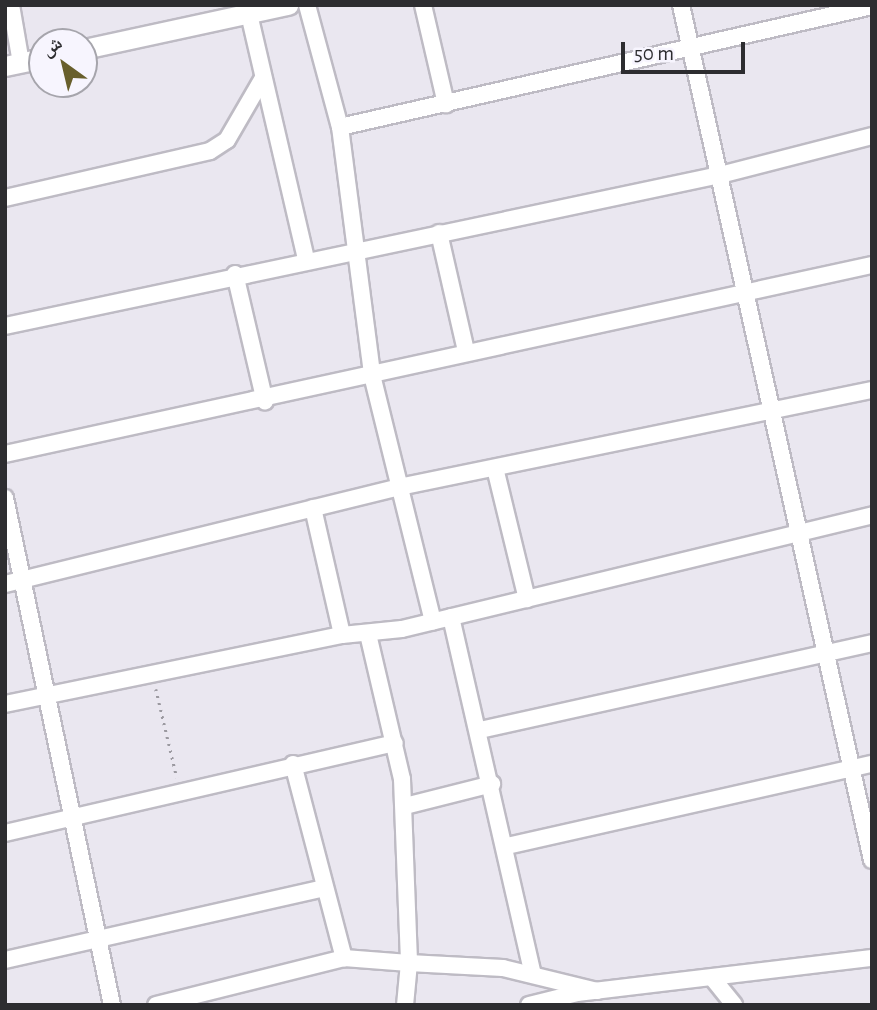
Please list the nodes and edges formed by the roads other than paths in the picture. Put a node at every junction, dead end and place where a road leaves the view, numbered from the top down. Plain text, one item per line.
1 (11, 5) edge
2 (288, 5) edge
3 (307, 5) edge
4 (423, 5) edge
5 (681, 5) edge
6 (872, 6) edge
7 (249, 14) junction
8 (98, 46) edge
9 (689, 52) junction
10 (13, 64) edge
11 (263, 78) junction
12 (446, 104) junction
13 (340, 127) junction
14 (872, 136) edge
15 (720, 175) junction
16 (5, 198) edge
17 (439, 233) junction
18 (357, 248) junction
19 (306, 258) junction
20 (872, 265) edge
21 (235, 274) junction
22 (743, 293) junction
23 (5, 326) edge
24 (466, 351) junction
25 (372, 375) junction
26 (872, 390) edge
27 (265, 402) junction
28 (771, 415) junction
29 (5, 454) edge
30 (495, 468) junction
31 (404, 486) junction
32 (5, 498) edge
33 (313, 508) junction
34 (872, 515) edge
35 (794, 533) junction
36 (24, 580) junction
37 (5, 584) edge
38 (527, 599) junction
39 (451, 617) junction
40 (433, 622) junction
41 (368, 634) junction
42 (342, 635) junction
43 (872, 643) edge
44 (827, 654) junction
45 (48, 695) junction
46 (5, 704) edge
47 (480, 730) junction
48 (395, 743) junction
49 (293, 764) junction
50 (872, 764) edge
51 (853, 768) junction
52 (492, 784) junction
53 (405, 806) junction
54 (74, 818) junction
55 (5, 833) edge
56 (506, 846) junction
57 (872, 860) edge
58 (325, 888) junction
59 (98, 942) junction
60 (344, 958) junction
61 (872, 958) edge
62 (5, 960) edge
63 (409, 963) junction
64 (533, 975) junction
65 (714, 981) junction
66 (597, 990) junction
67 (577, 993) junction
68 (112, 1005) edge
69 (156, 1005) edge
70 (405, 1005) edge
71 (529, 1005) edge
72 (564, 1005) edge
73 (734, 1005) edge

1 - 10 street
2 - 7 street
3 - 13 street
4 - 12 street
5 - 9 street
6 - 9 street
7 - 8 street
7 - 11 street
9 - 12 street
9 - 15 street
11 - 16 street
11 - 19 street
12 - 13 street
13 - 18 street
14 - 15 street
15 - 17 street
15 - 22 street
17 - 18 street
17 - 24 street
18 - 19 street
18 - 25 street
19 - 21 street
20 - 22 street
21 - 23 street
21 - 27 street
22 - 24 street
22 - 28 street
24 - 25 street
25 - 27 street
25 - 31 street
26 - 28 street
27 - 29 street
28 - 30 street
28 - 35 street
30 - 31 street
30 - 38 street
31 - 33 street
31 - 40 street
32 - 36 street
33 - 36 street
33 - 42 street
34 - 35 street
35 - 38 street
35 - 44 street
36 - 37 street
36 - 45 street
38 - 39 street
39 - 40 street
39 - 47 street
40 - 41 street
41 - 42 street
41 - 48 street
42 - 45 street
43 - 44 street
44 - 47 street
44 - 51 street
45 - 46 street
45 - 54 street
47 - 52 street
48 - 49 street
48 - 53 street
49 - 54 street
49 - 58 street
50 - 51 street
51 - 56 street
51 - 57 street
52 - 53 street
52 - 56 street
53 - 63 street
54 - 55 street
54 - 59 street
56 - 64 street
58 - 59 street
58 - 60 street
59 - 62 street
59 - 68 street
60 - 63 street
60 - 69 street
61 - 65 street
63 - 64 street
63 - 70 street
64 - 66 street
65 - 66 street
65 - 73 street
66 - 67 street
67 - 71 street
67 - 72 street

